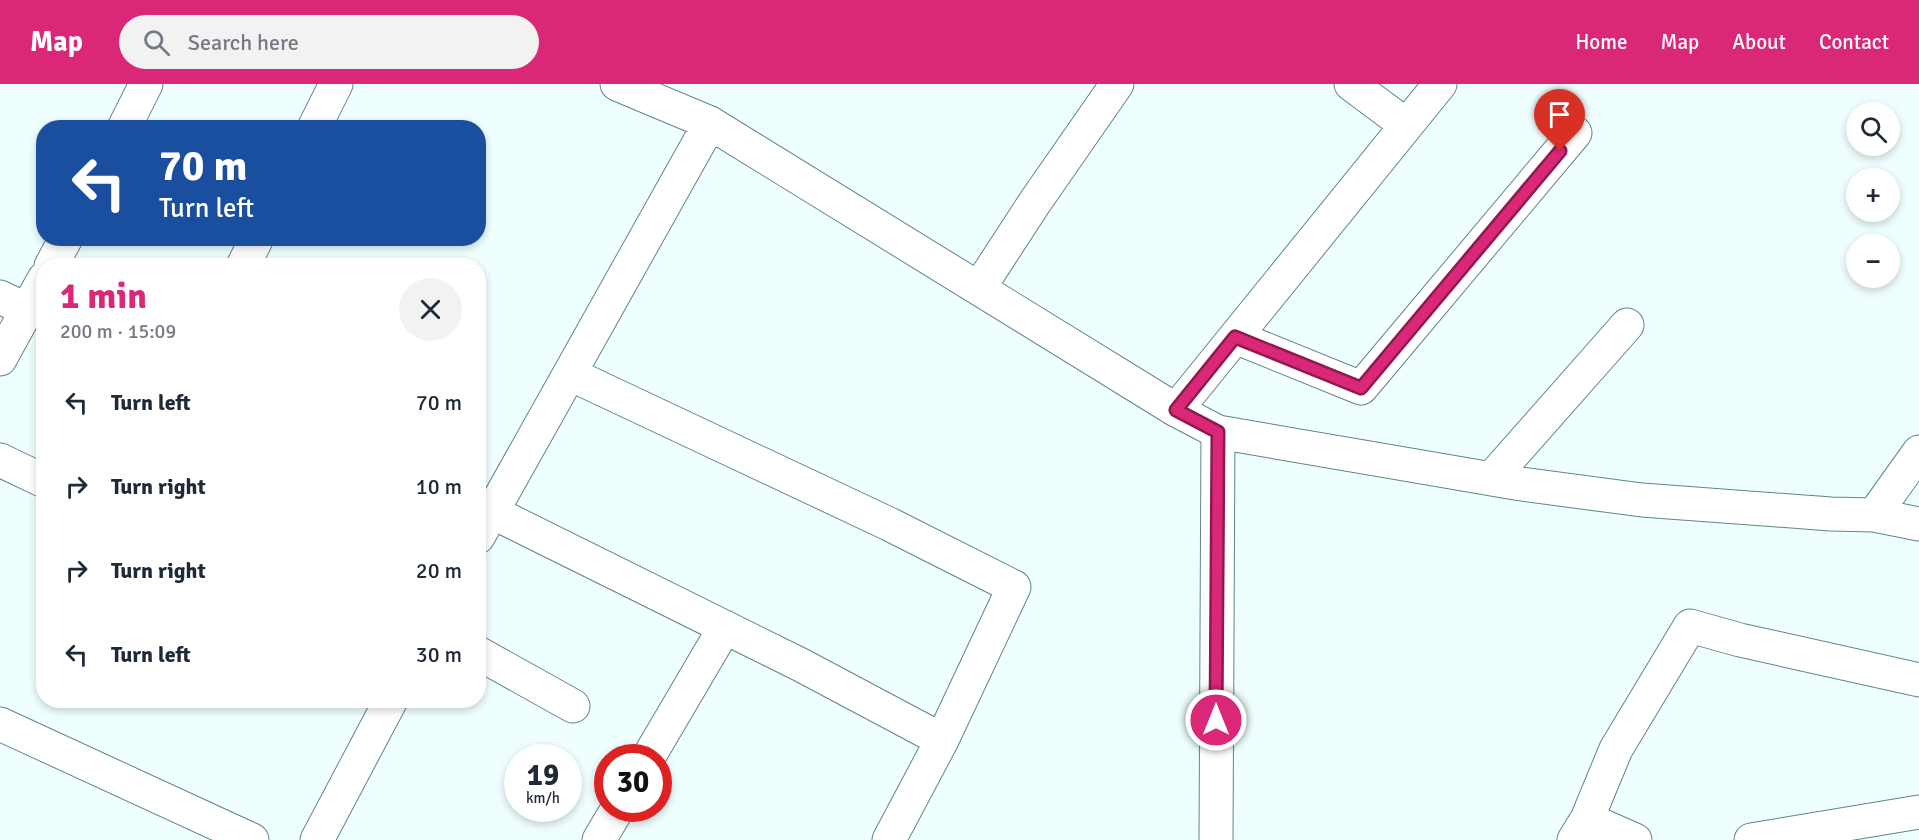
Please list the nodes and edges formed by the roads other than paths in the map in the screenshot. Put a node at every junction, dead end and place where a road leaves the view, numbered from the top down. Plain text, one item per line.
1 (146, 84) edge
2 (336, 84) edge
3 (617, 84) edge
4 (1117, 84) edge
5 (1352, 84) edge
6 (1440, 84) edge
7 (128, 120) edge
8 (318, 120) edge
9 (710, 123) junction
10 (1406, 125) junction
11 (1575, 133) dead end
12 (36, 285) edge
13 (979, 288) junction
14 (13, 303) edge
15 (1627, 325) dead end
16 (1235, 337) junction
17 (0, 359) edge
18 (570, 374) junction
19 (1176, 410) junction
20 (1218, 432) junction
21 (1919, 452) edge
22 (0, 460) edge
23 (36, 477) edge
24 (1491, 479) junction
25 (486, 513) edge
26 (1874, 515) junction
27 (486, 519) edge
28 (1919, 524) edge
29 (725, 627) junction
30 (486, 657) edge
31 (1919, 681) edge
32 (573, 706) dead end
33 (387, 708) edge
34 (3, 734) edge
35 (942, 740) junction
36 (656, 744) edge
37 (1919, 812) edge
38 (610, 822) edge
39 (1581, 829) edge
40 (1864, 831) edge
41 (252, 840) edge
42 (317, 840) edge
43 (599, 840) edge
44 (890, 840) edge
45 (1216, 840) edge
46 (1635, 840) edge
47 (1751, 840) edge

1 - 7 street
2 - 8 street
3 - 9 street
4 - 13 street
5 - 10 street
6 - 10 street
9 - 13 street
9 - 18 street
10 - 16 street
11 - 16 street
12 - 14 street
13 - 19 street
14 - 17 street
15 - 24 street
16 - 19 street
18 - 25 street
18 - 35 street
19 - 20 street
20 - 24 street
20 - 45 street
21 - 26 street
22 - 23 street
24 - 26 street
26 - 28 street
27 - 29 street
29 - 35 street
29 - 36 street
30 - 32 street
31 - 39 street
33 - 42 street
34 - 41 street
35 - 44 street
37 - 40 street
38 - 43 street
39 - 46 street
40 - 47 street

